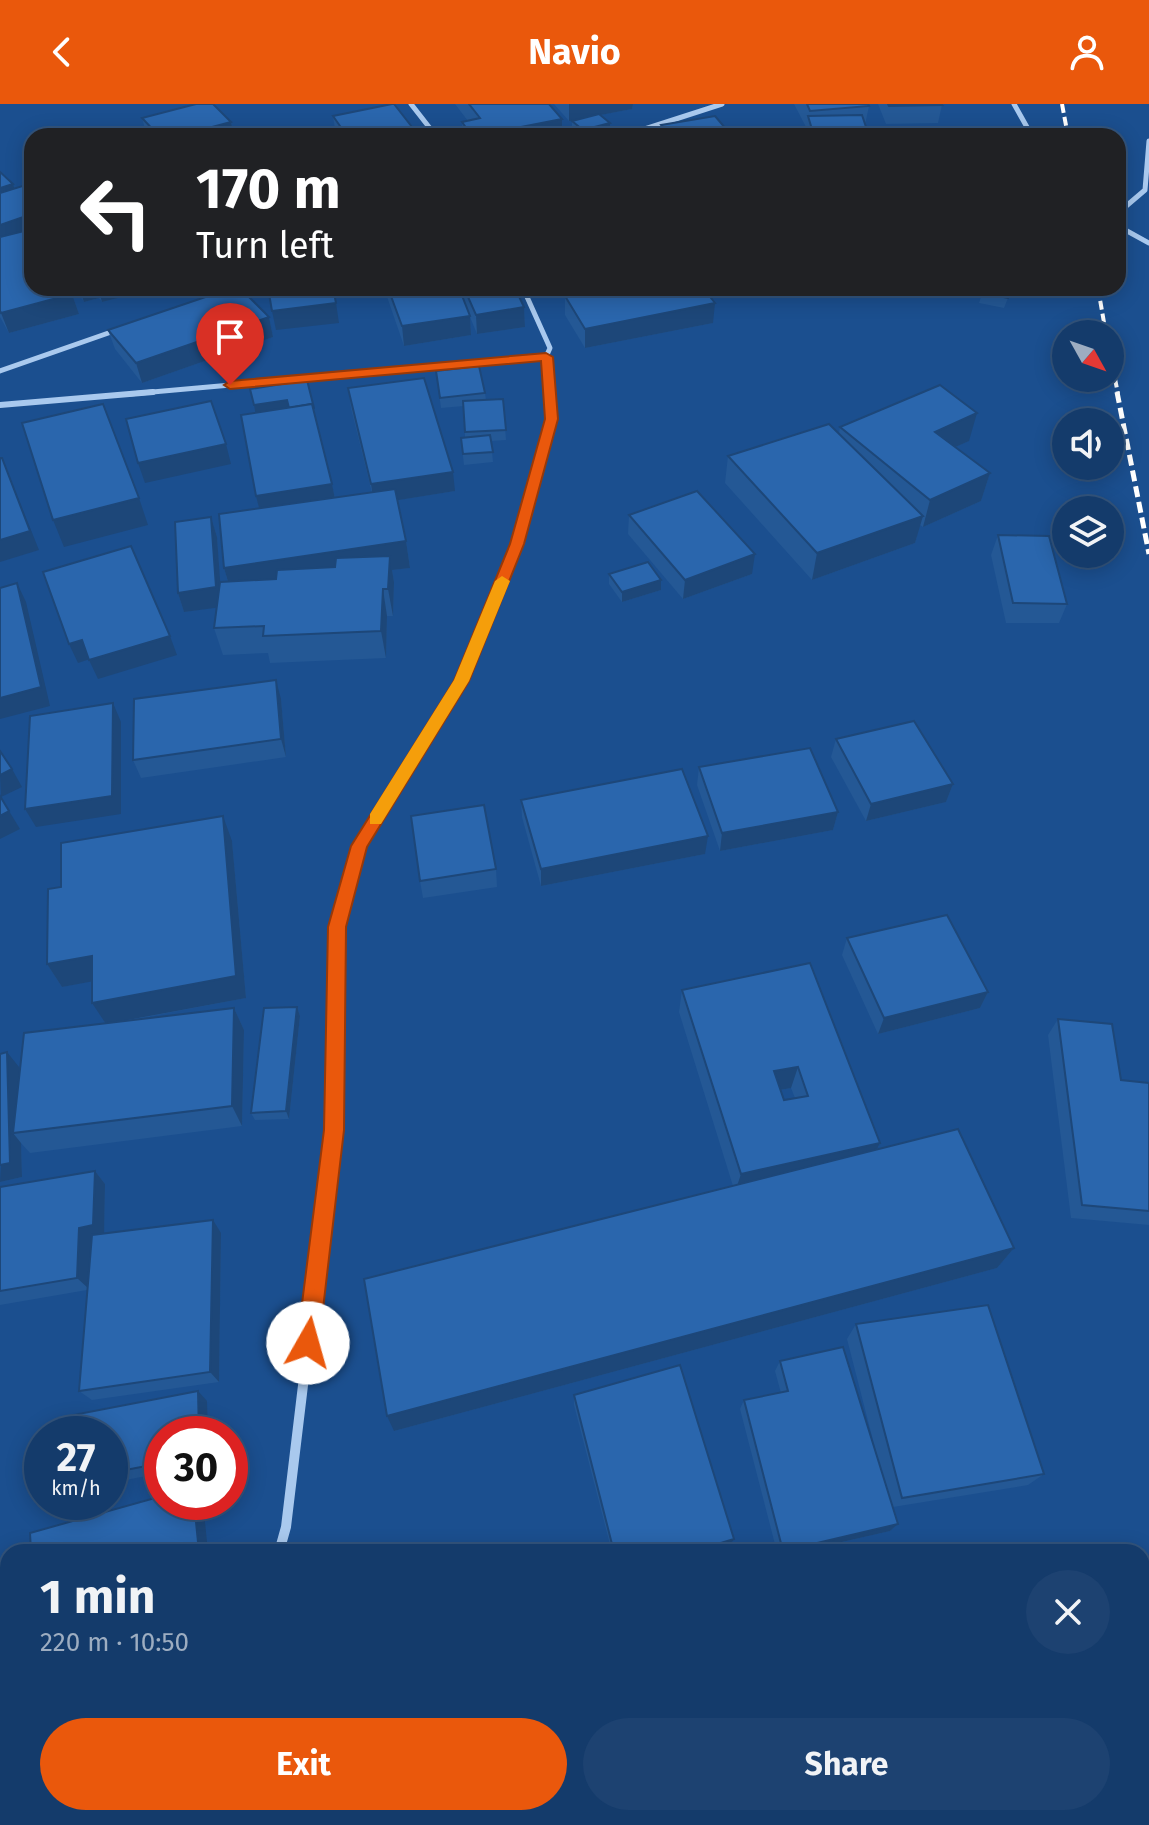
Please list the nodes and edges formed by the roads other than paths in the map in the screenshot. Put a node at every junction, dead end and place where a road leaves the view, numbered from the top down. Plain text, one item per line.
1 (411, 104) edge
2 (722, 104) edge
3 (1014, 104) edge
4 (430, 128) edge
5 (648, 128) edge
6 (1028, 128) edge
7 (1149, 141) edge
8 (1126, 206) edge
9 (1126, 230) edge
10 (1149, 243) edge
11 (527, 296) edge
12 (121, 329) edge
13 (546, 357) junction
14 (0, 371) edge
15 (0, 405) edge
16 (281, 1544) edge

1 - 4 street
2 - 5 street
3 - 6 street
7 - 8 street
9 - 10 street
11 - 13 street
12 - 14 street
13 - 15 street
13 - 16 street

